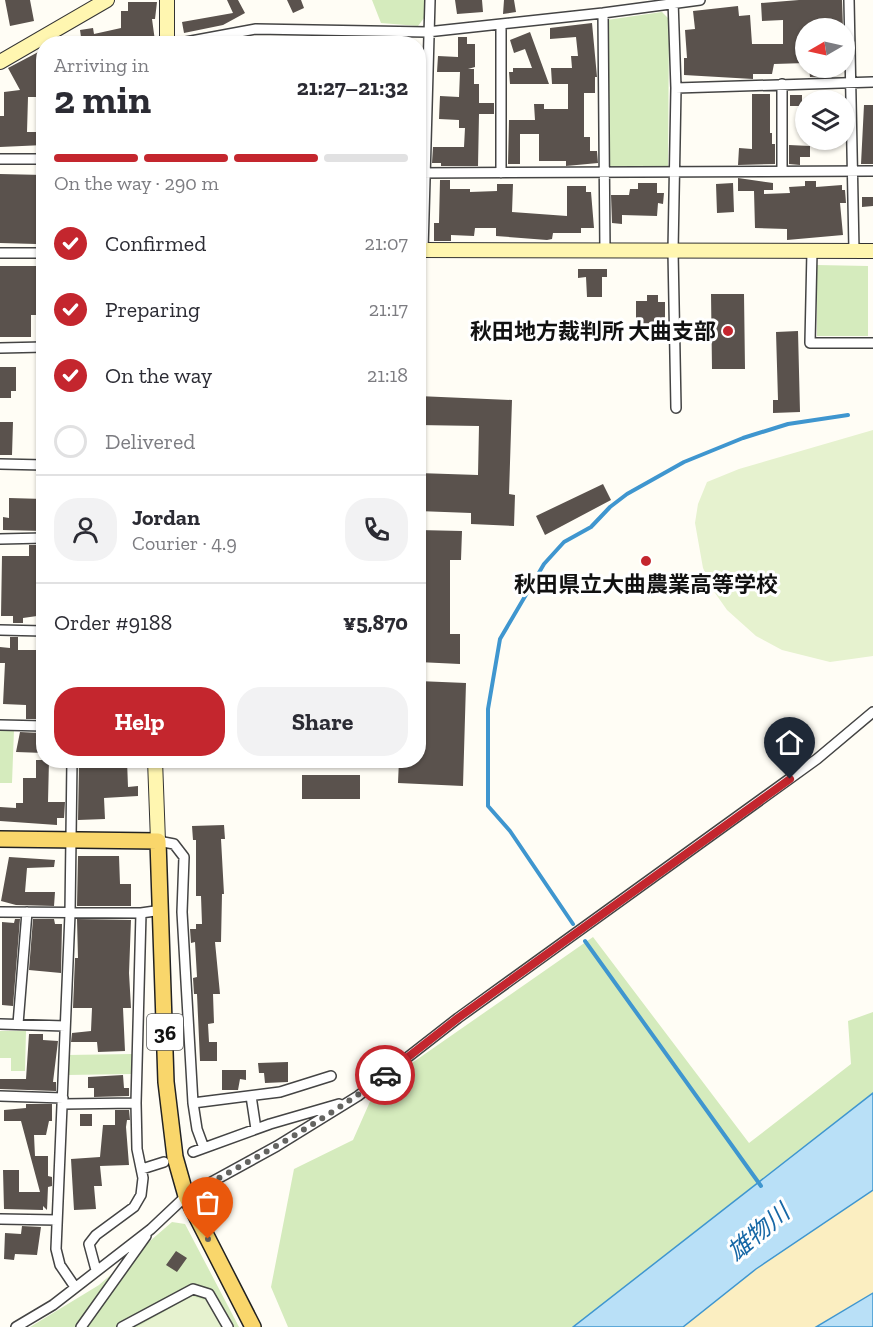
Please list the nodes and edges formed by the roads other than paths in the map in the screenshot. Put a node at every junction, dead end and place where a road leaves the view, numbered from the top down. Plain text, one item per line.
1 (107, 0) edge
2 (167, 0) edge
3 (430, 0) edge
4 (700, 0) edge
5 (849, 0) edge
6 (674, 1) edge
7 (603, 13) junction
8 (501, 24) junction
9 (350, 31) junction
10 (428, 32) junction
11 (45, 36) edge
12 (167, 36) edge
13 (218, 36) edge
14 (350, 36) edge
15 (36, 41) edge
16 (0, 62) edge
17 (426, 79) edge
18 (849, 82) junction
19 (873, 82) edge
20 (782, 84) junction
21 (676, 88) junction
22 (0, 159) edge
23 (36, 159) edge
24 (674, 171) junction
25 (782, 171) junction
26 (852, 171) junction
27 (873, 171) edge
28 (604, 172) junction
29 (426, 173) edge
30 (501, 173) junction
31 (426, 250) edge
32 (812, 250) junction
33 (854, 250) junction
34 (873, 250) edge
35 (673, 251) junction
36 (605, 252) junction
37 (0, 253) edge
38 (36, 253) edge
39 (873, 343) edge
40 (36, 347) edge
41 (0, 348) edge
42 (676, 408) dead end
43 (0, 464) edge
44 (36, 465) edge
45 (36, 538) edge
46 (0, 539) edge
47 (0, 630) edge
48 (36, 631) edge
49 (873, 712) edge
50 (0, 724) edge
51 (36, 726) edge
52 (72, 768) edge
53 (155, 768) edge
54 (0, 839) edge
55 (71, 841) junction
56 (158, 841) junction
57 (162, 910) junction
58 (0, 912) edge
59 (27, 912) junction
60 (141, 913) junction
61 (70, 914) junction
62 (0, 1024) edge
63 (18, 1024) junction
64 (65, 1026) junction
65 (331, 1076) dead end
66 (0, 1096) edge
67 (251, 1096) junction
68 (63, 1101) junction
69 (193, 1102) junction
70 (348, 1102) junction
71 (136, 1103) junction
72 (256, 1129) junction
73 (204, 1148) junction
74 (193, 1152) dead end
75 (164, 1162) dead end
76 (142, 1169) junction
77 (186, 1196) junction
78 (0, 1219) edge
79 (57, 1220) junction
80 (151, 1229) junction
81 (96, 1270) junction
82 (75, 1287) junction
83 (16, 1327) edge
84 (81, 1327) edge
85 (122, 1327) edge
86 (228, 1327) edge
87 (253, 1327) edge

1 - 11 street
2 - 12 street
3 - 10 street
4 - 6 street
5 - 18 street
6 - 7 street
6 - 21 street
7 - 8 street
7 - 28 street
8 - 10 street
8 - 30 street
9 - 10 street
9 - 13 street
9 - 14 street
10 - 17 street
15 - 16 street
18 - 19 street
18 - 20 street
18 - 26 street
20 - 21 street
20 - 25 street
21 - 24 street
22 - 23 street
24 - 25 street
24 - 28 street
24 - 35 street
25 - 26 street
26 - 27 street
26 - 33 street
28 - 30 street
28 - 36 street
29 - 30 street
31 - 36 street
32 - 33 street
32 - 35 street
32 - 39 street
33 - 34 street
35 - 36 street
35 - 42 street
37 - 38 street
40 - 41 street
43 - 44 street
45 - 46 street
47 - 48 street
49 - 70 street
50 - 51 street
52 - 55 street
53 - 56 street
54 - 55 main road
55 - 56 main road
55 - 61 street
56 - 57 main road, 36
56 - 69 street
57 - 60 street
57 - 77 main road, 36
58 - 59 street
59 - 61 street
59 - 63 street
60 - 61 street
60 - 71 street
61 - 64 street
62 - 63 street
63 - 64 street
64 - 68 street
65 - 67 street
66 - 68 street
67 - 69 street
67 - 72 street
68 - 71 street
68 - 79 street
69 - 73 street
70 - 72 street
70 - 77 street
71 - 76 street
72 - 73 street
73 - 74 street
75 - 76 street
76 - 81 street
77 - 80 street
77 - 87 main road, 36
78 - 79 street
79 - 82 street
80 - 81 street
80 - 84 street
81 - 82 street
82 - 83 street
85 - 86 street

